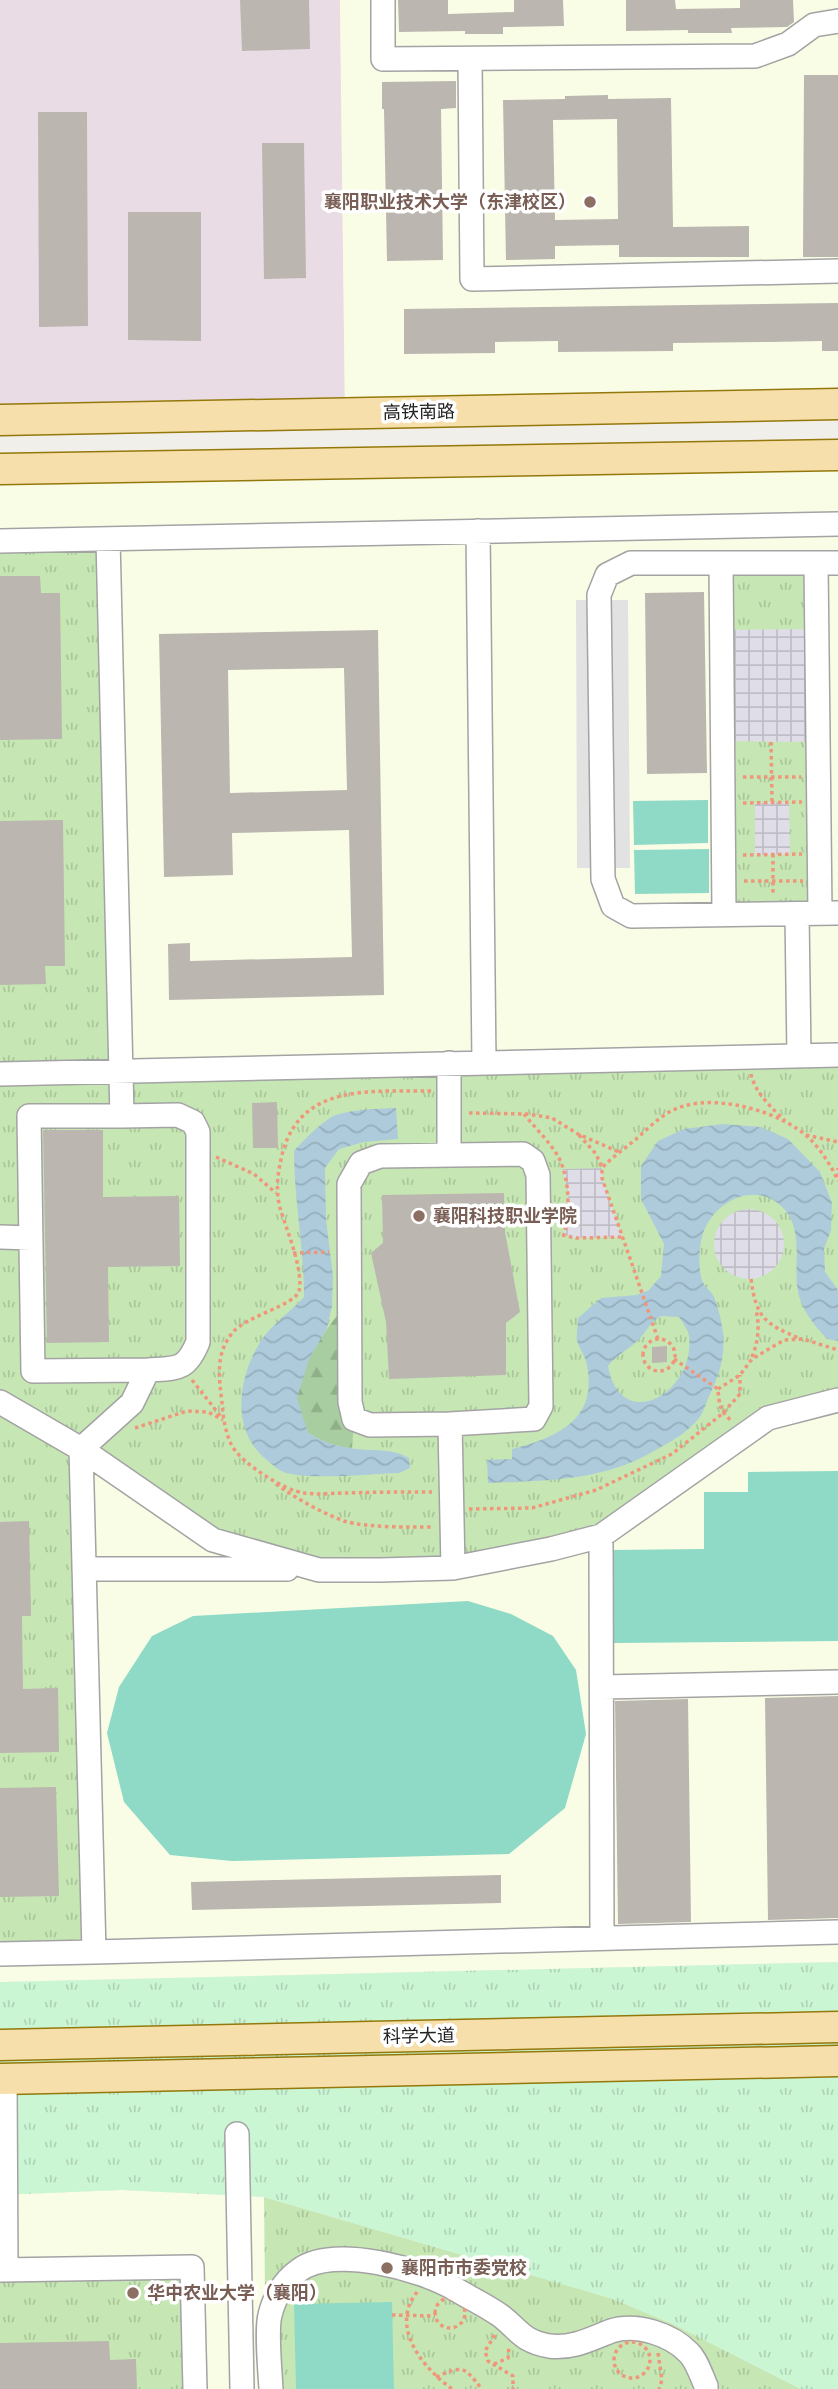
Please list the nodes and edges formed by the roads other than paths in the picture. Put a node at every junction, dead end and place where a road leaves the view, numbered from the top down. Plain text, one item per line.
1 (383, 0) edge
2 (838, 21) edge
3 (470, 59) junction
4 (838, 271) edge
5 (838, 404) edge
6 (0, 421) edge
7 (838, 455) edge
8 (0, 469) edge
9 (838, 524) edge
10 (478, 531) junction
11 (108, 539) junction
12 (0, 541) edge
13 (721, 563) junction
14 (827, 563) edge
15 (818, 913) edge
16 (724, 915) junction
17 (838, 1055) edge
18 (799, 1056) junction
19 (449, 1063) junction
20 (484, 1063) junction
21 (122, 1069) junction
22 (0, 1073) edge
23 (122, 1116) junction
24 (449, 1155) junction
25 (0, 1237) edge
26 (31, 1238) junction
27 (148, 1370) junction
28 (838, 1400) edge
29 (0, 1402) edge
30 (450, 1424) junction
31 (81, 1449) junction
32 (601, 1536) junction
33 (453, 1568) junction
34 (84, 1569) junction
35 (319, 1570) junction
36 (838, 1682) edge
37 (603, 1687) junction
38 (838, 1933) edge
39 (602, 1938) junction
40 (94, 1952) junction
41 (0, 1954) edge
42 (838, 2027) edge
43 (0, 2045) edge
44 (838, 2061) edge
45 (2, 2079) edge
46 (237, 2134) dead end
47 (3, 2224) edge
48 (3, 2270) edge
49 (195, 2389) edge
50 (242, 2389) edge
51 (271, 2389) edge
52 (706, 2389) edge

1 - 3 street
2 - 3 street
3 - 4 street
5 - 6 main road, 高铁南路
7 - 8 main road
9 - 10 street
10 - 11 street
10 - 20 street
11 - 12 street
11 - 21 street
13 - 14 street
13 - 16 street
13 - 16 street
14 - 15 street
15 - 16 street
15 - 18 street
17 - 18 street
18 - 20 street
19 - 20 street
19 - 21 street
19 - 24 street
21 - 22 street
21 - 23 street
23 - 26 street
23 - 27 street
24 - 30 street
24 - 30 street
25 - 26 street
26 - 27 street
27 - 31 street
28 - 32 street
29 - 31 street
30 - 33 street
31 - 34 street
31 - 35 street
32 - 33 street
32 - 37 street
33 - 35 street
34 - 35 street
34 - 40 street
36 - 37 street
37 - 39 street
38 - 39 street
39 - 40 street
40 - 41 street
42 - 43 main road, 科学大道
44 - 45 main road, 科学大道
45 - 47 street
46 - 50 street
47 - 48 street
48 - 49 street
51 - 52 street

